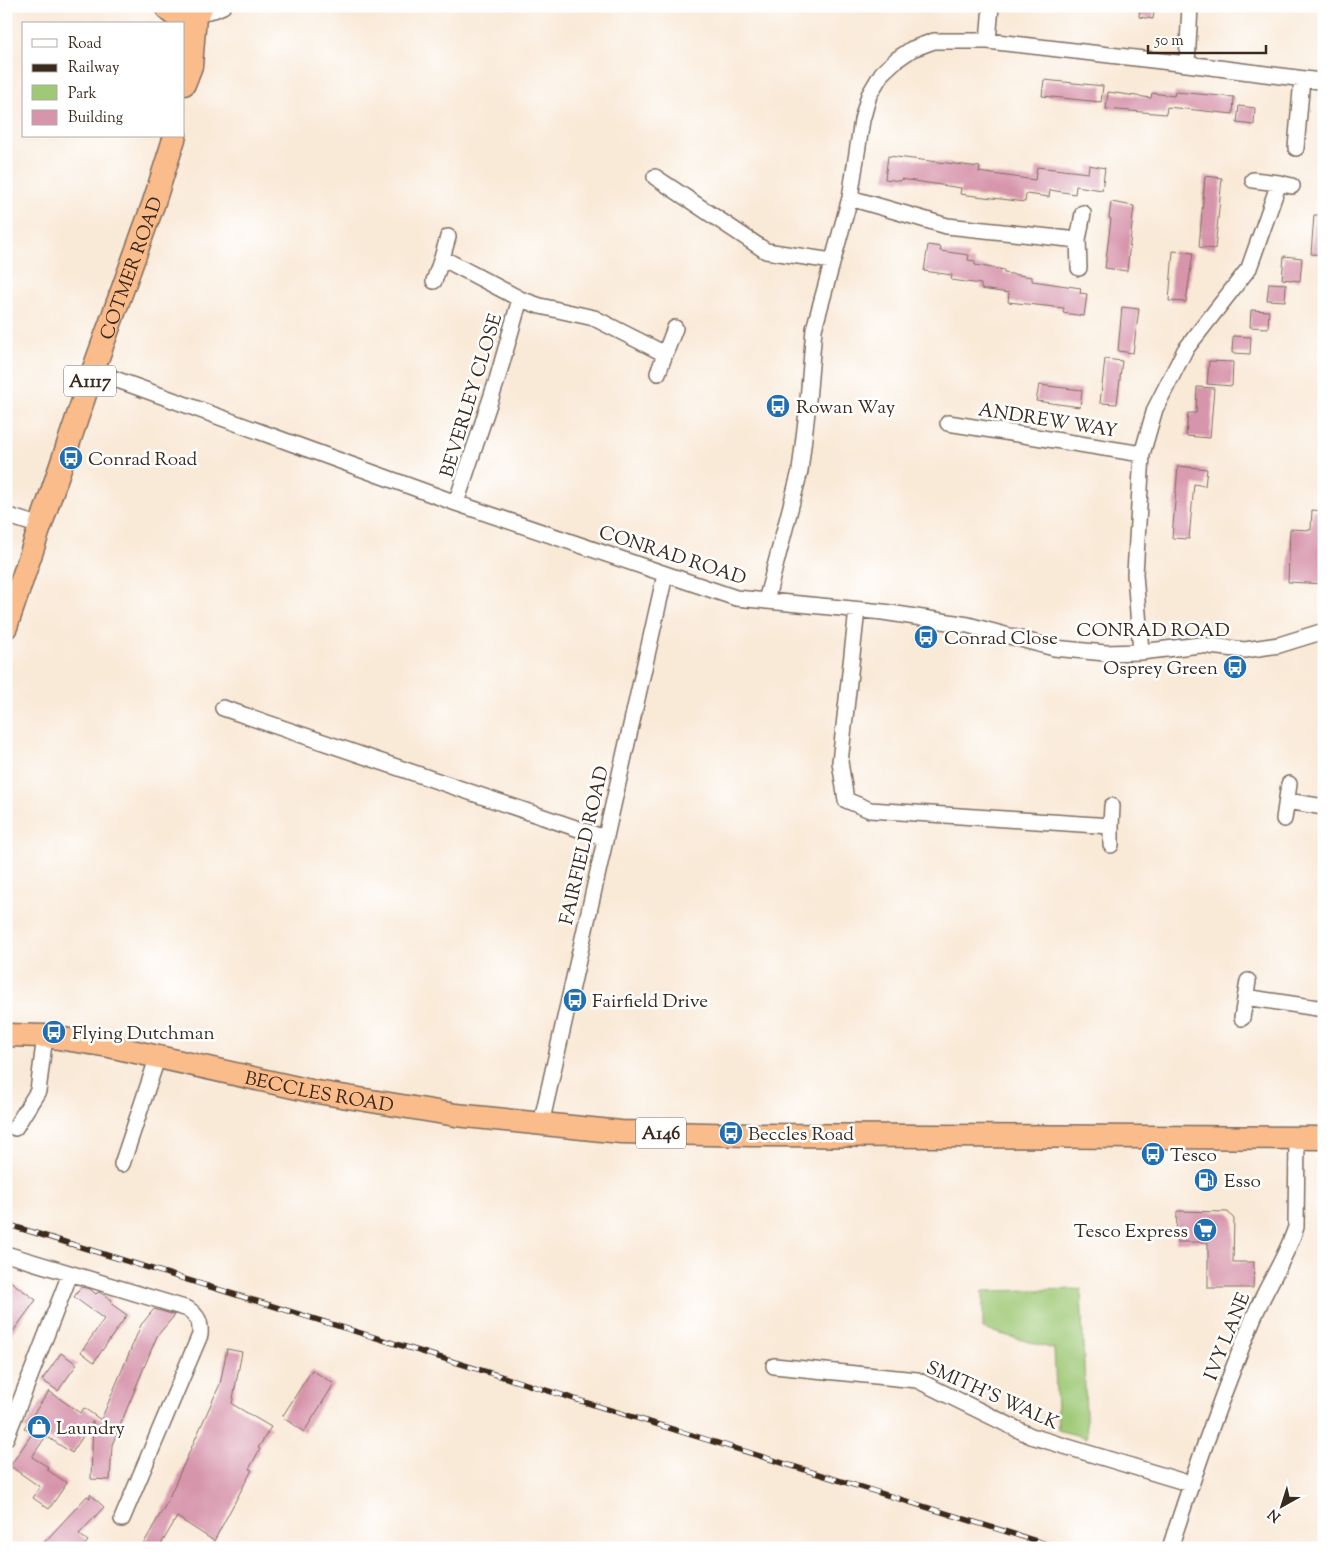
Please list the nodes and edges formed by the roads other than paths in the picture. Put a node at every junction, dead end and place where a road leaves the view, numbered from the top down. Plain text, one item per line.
1 (223, 6) edge
2 (991, 6) edge
3 (1190, 6) edge
4 (167, 11) edge
5 (198, 12) edge
6 (988, 41) junction
7 (1187, 64) junction
8 (1302, 79) junction
9 (185, 81) edge
10 (1320, 81) dead end
11 (174, 138) edge
12 (1296, 148) dead end
13 (655, 177) dead end
14 (1253, 180) dead end
15 (850, 198) junction
16 (1083, 213) dead end
17 (448, 237) dead end
18 (1078, 240) junction
19 (442, 258) junction
20 (832, 261) junction
21 (1079, 268) dead end
22 (434, 281) dead end
23 (520, 299) junction
24 (675, 328) dead end
25 (665, 354) junction
26 (93, 371) junction
27 (658, 373) dead end
28 (948, 423) dead end
29 (1142, 454) junction
30 (456, 503) junction
31 (6, 515) edge
32 (40, 526) junction
33 (665, 575) junction
34 (766, 601) junction
35 (857, 610) junction
36 (6, 627) edge
37 (1324, 632) edge
38 (1141, 652) junction
39 (223, 708) dead end
40 (1289, 784) dead end
41 (1287, 800) junction
42 (1112, 806) dead end
43 (1324, 807) edge
44 (1284, 819) dead end
45 (1111, 826) junction
46 (605, 838) junction
47 (1111, 845) dead end
48 (1248, 981) dead end
49 (1246, 997) junction
50 (1324, 1009) edge
51 (1242, 1018) dead end
52 (6, 1034) edge
53 (45, 1036) junction
54 (158, 1056) junction
55 (541, 1124) junction
56 (15, 1128) dead end
57 (1297, 1138) junction
58 (1324, 1138) edge
59 (122, 1164) dead end
60 (6, 1254) edge
61 (70, 1274) junction
62 (774, 1366) dead end
63 (6, 1438) edge
64 (1191, 1484) junction
65 (122, 1519) dead end
66 (1170, 1548) edge

1 - 5 street
2 - 6 street
3 - 7 street
4 - 5 highway
5 - 9 highway
6 - 7 street
6 - 15 street
7 - 8 street
8 - 10 street
8 - 12 street
11 - 26 highway, COTMER ROAD / A1117
13 - 20 street
14 - 29 street
15 - 18 street
15 - 20 street
16 - 18 street
17 - 19 street
18 - 21 street
19 - 22 street
19 - 23 street, BEVERLEY CLOSE
20 - 34 street
23 - 25 street, BEVERLEY CLOSE
23 - 30 street, BEVERLEY CLOSE
24 - 25 street
25 - 27 street
26 - 30 street, CONRAD ROAD
26 - 32 highway, COTMER ROAD / A1117
28 - 29 street, ANDREW WAY
29 - 38 street
30 - 33 street, CONRAD ROAD
31 - 32 street
32 - 36 highway, COTMER ROAD / A1117
33 - 34 street, CONRAD ROAD
33 - 46 street, FAIRFIELD ROAD
34 - 35 street, CONRAD ROAD
35 - 38 street, CONRAD ROAD
35 - 45 street
37 - 38 street, CONRAD ROAD
39 - 46 street
40 - 41 street
41 - 43 street
41 - 44 street
42 - 45 street
45 - 47 street
46 - 55 street, FAIRFIELD ROAD
48 - 49 street
49 - 50 street
49 - 51 street
52 - 53 highway, BECCLES ROAD / A146
53 - 54 highway, BECCLES ROAD / A146
53 - 56 street
54 - 55 highway, BECCLES ROAD / A146
54 - 59 street
55 - 57 highway, BECCLES ROAD / A146
57 - 58 highway, BECCLES ROAD / A146
57 - 64 street, IVY LANE
60 - 61 street
61 - 63 street
61 - 65 street
62 - 64 street, SMITH'S WALK
64 - 66 street, IVY LANE

